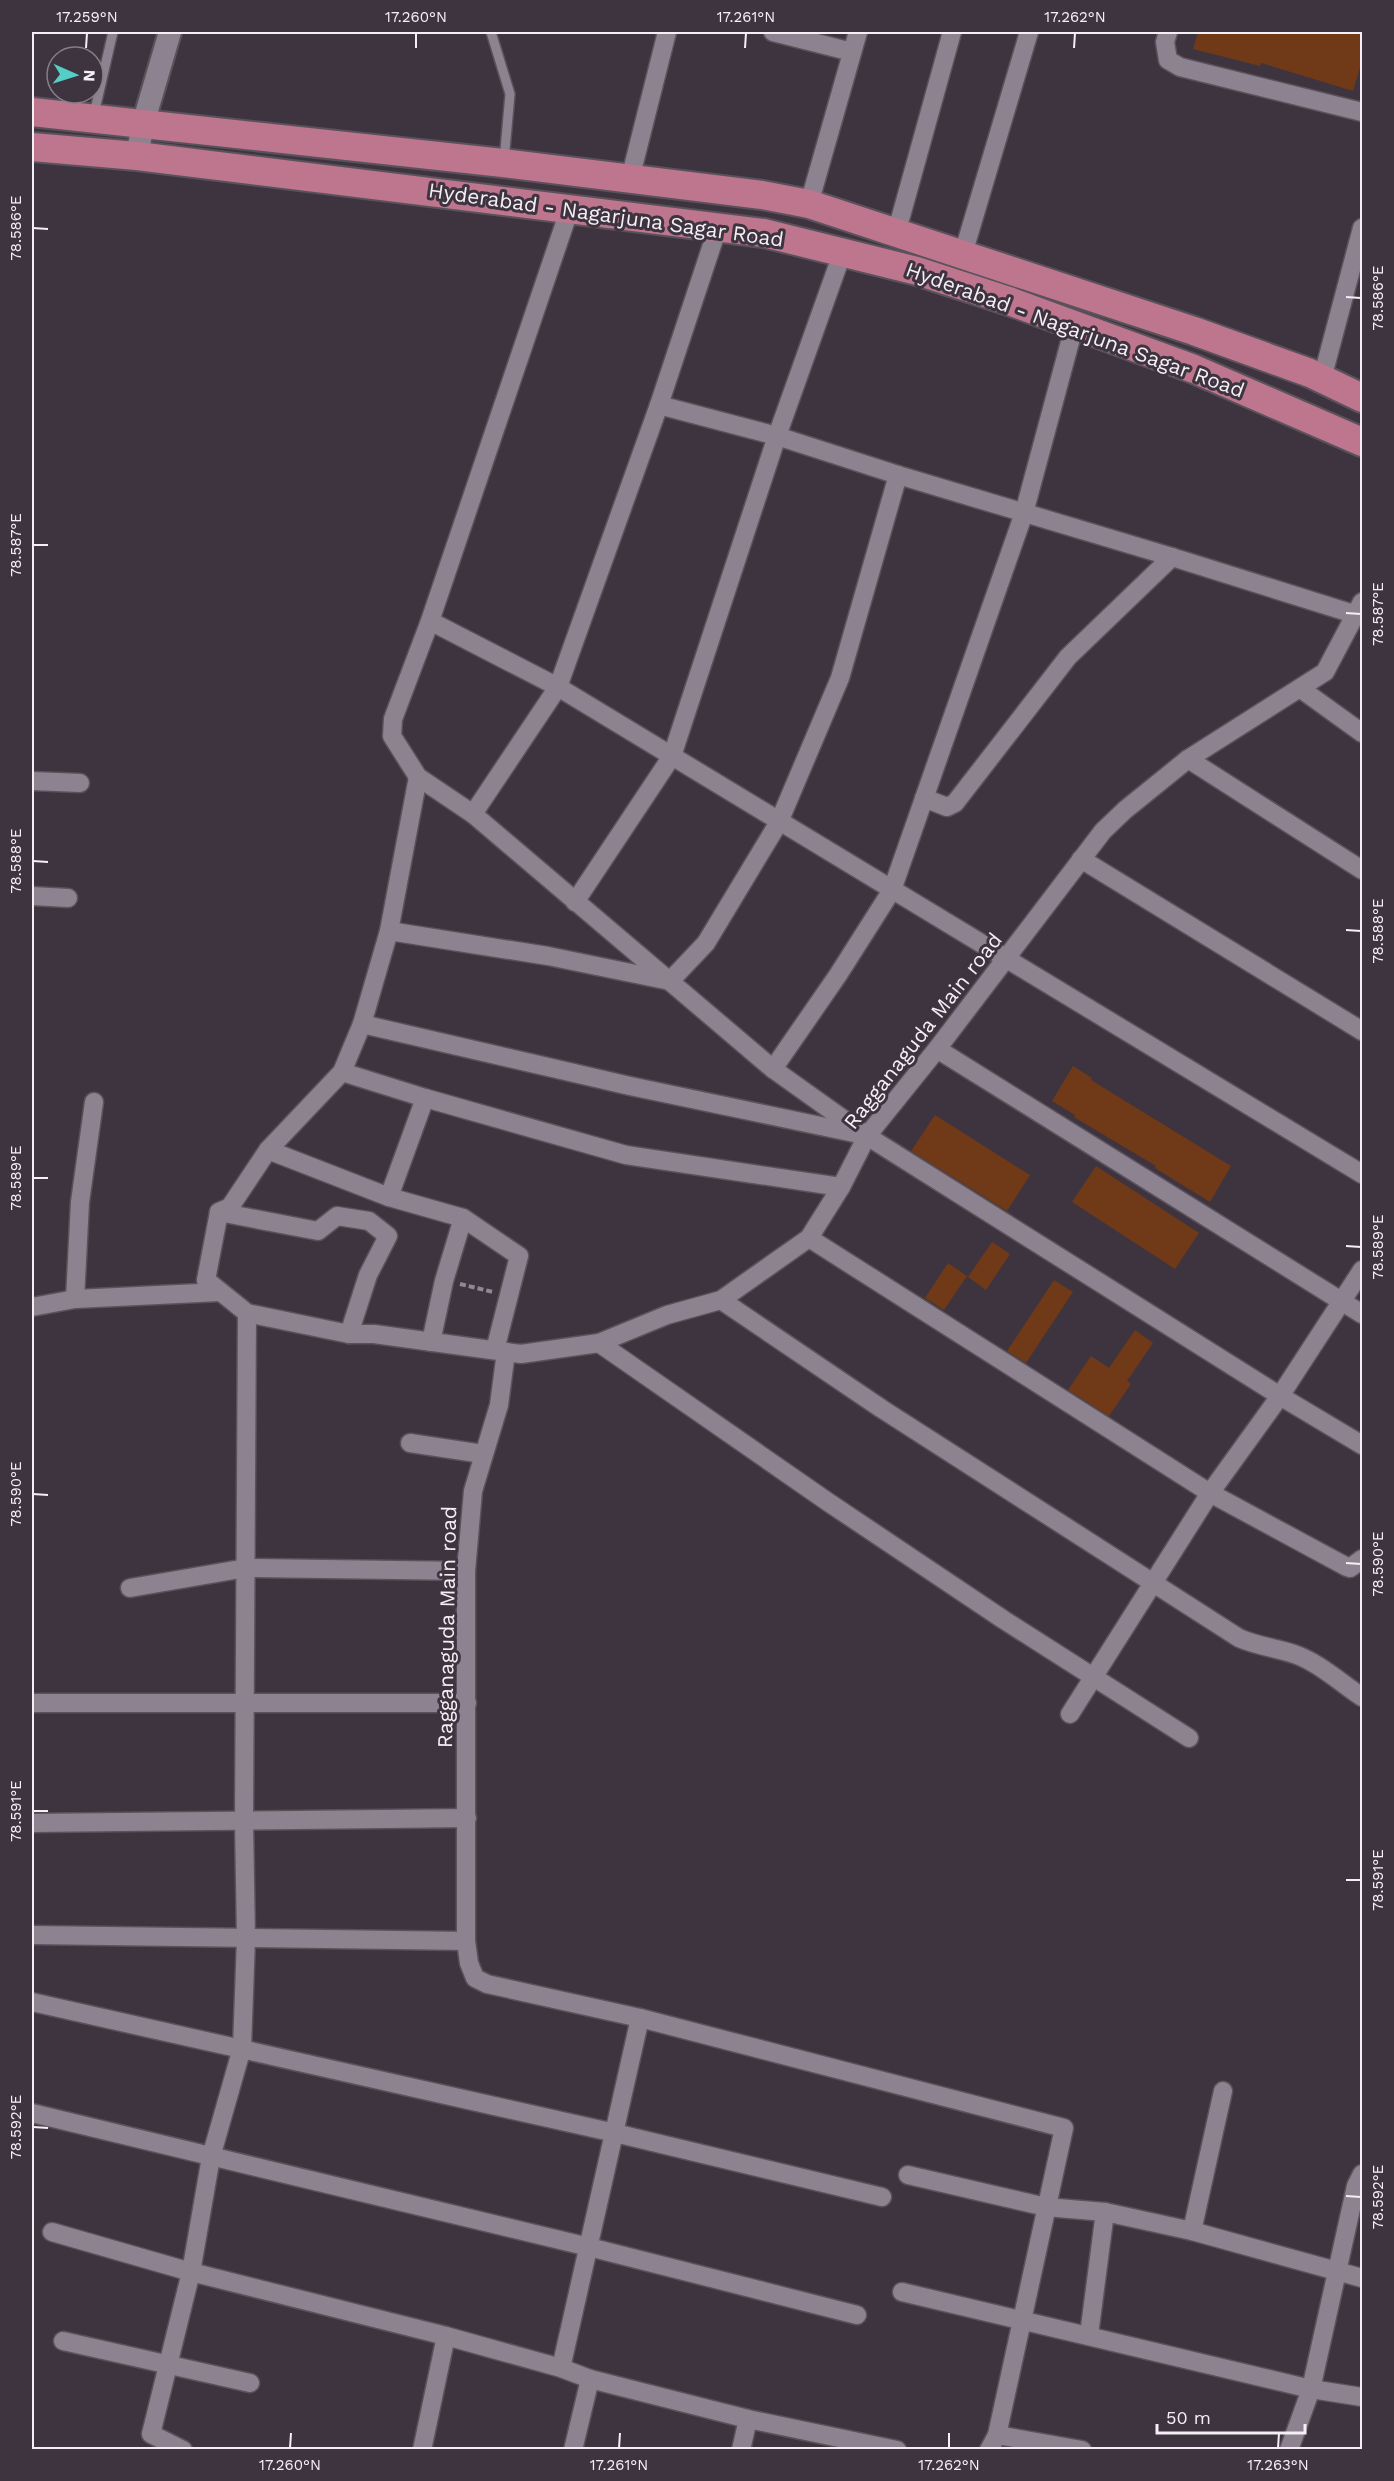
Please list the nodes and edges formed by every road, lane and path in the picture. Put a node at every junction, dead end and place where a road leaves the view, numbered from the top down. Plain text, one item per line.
1 (113, 32) edge
2 (170, 32) edge
3 (491, 32) edge
4 (668, 32) edge
5 (772, 32) edge
6 (858, 32) edge
7 (952, 32) edge
8 (1029, 32) edge
9 (1168, 32) edge
10 (852, 52) junction
11 (32, 112) edge
12 (1362, 112) edge
13 (93, 118) junction
14 (143, 124) junction
15 (32, 147) edge
16 (137, 156) junction
17 (503, 163) junction
18 (630, 179) junction
19 (809, 204) junction
20 (570, 208) junction
21 (718, 227) junction
22 (1362, 228) edge
23 (896, 234) junction
24 (843, 251) junction
25 (963, 254) junction
26 (1074, 327) junction
27 (1322, 379) junction
28 (1362, 398) edge
29 (659, 405) junction
30 (777, 436) junction
31 (1362, 442) edge
32 (898, 475) junction
33 (1024, 513) junction
34 (1172, 556) junction
35 (1360, 609) edge
36 (430, 621) junction
37 (558, 687) junction
38 (1301, 689) junction
39 (1362, 733) edge
40 (672, 756) junction
41 (1188, 759) junction
42 (418, 777) junction
43 (32, 781) edge
44 (80, 783) dead end
45 (924, 798) junction
46 (473, 814) junction
47 (779, 822) junction
48 (1081, 859) junction
49 (1362, 870) edge
50 (892, 890) junction
51 (32, 896) edge
52 (68, 898) dead end
53 (575, 902) junction
54 (389, 931) junction
55 (1007, 959) junction
56 (670, 981) junction
57 (362, 1024) junction
58 (1362, 1031) edge
59 (937, 1049) junction
60 (773, 1069) junction
61 (342, 1072) junction
62 (425, 1098) junction
63 (94, 1102) dead end
64 (867, 1136) junction
65 (268, 1150) junction
66 (1362, 1174) edge
67 (841, 1187) junction
68 (388, 1197) junction
69 (219, 1212) junction
70 (463, 1218) junction
71 (809, 1238) junction
72 (1362, 1270) edge
73 (444, 1281) junction
74 (220, 1292) junction
75 (509, 1296) junction
76 (75, 1299) junction
77 (721, 1299) junction
78 (1342, 1302) junction
79 (32, 1307) edge
80 (247, 1313) junction
81 (1362, 1314) edge
82 (349, 1334) junction
83 (431, 1342) junction
84 (599, 1343) junction
85 (501, 1351) junction
86 (1280, 1396) junction
87 (410, 1443) dead end
88 (1362, 1445) edge
89 (483, 1454) junction
90 (1210, 1493) junction
91 (1362, 1559) edge
92 (246, 1568) junction
93 (466, 1571) junction
94 (1153, 1582) junction
95 (130, 1588) dead end
96 (1094, 1676) junction
97 (1362, 1697) edge
98 (244, 1701) junction
99 (32, 1703) edge
100 (467, 1703) junction
101 (1070, 1714) dead end
102 (1189, 1738) dead end
103 (467, 1818) junction
104 (244, 1821) junction
105 (32, 1823) edge
106 (32, 1935) edge
107 (246, 1939) junction
108 (466, 1941) junction
109 (32, 2002) edge
110 (640, 2018) junction
111 (242, 2048) junction
112 (1223, 2091) dead end
113 (32, 2113) edge
114 (615, 2133) junction
115 (211, 2157) junction
116 (1362, 2174) edge
117 (908, 2175) dead end
118 (882, 2197) dead end
119 (1047, 2207) junction
120 (1104, 2212) junction
121 (1192, 2231) junction
122 (52, 2232) dead end
123 (589, 2247) junction
124 (191, 2272) junction
125 (1336, 2272) junction
126 (1362, 2278) edge
127 (902, 2292) dead end
128 (857, 2315) dead end
129 (1022, 2320) junction
130 (1089, 2335) junction
131 (446, 2336) junction
132 (63, 2340) dead end
133 (167, 2365) junction
134 (561, 2368) junction
135 (590, 2379) junction
136 (250, 2383) dead end
137 (1311, 2389) junction
138 (1362, 2397) edge
139 (748, 2419) junction
140 (993, 2442) edge
141 (183, 2450) edge
142 (422, 2450) edge
143 (573, 2450) edge
144 (741, 2450) edge
145 (897, 2450) edge
146 (1082, 2450) edge
147 (1289, 2450) edge

1 - 13 lane
2 - 14 street
3 - 17 lane
4 - 18 street
5 - 10 street
6 - 10 street
7 - 23 street
8 - 25 street
9 - 12 street
10 - 19 street
11 - 13 main road, Hyderabad - Nagarjuna Sagar Road
13 - 14 main road, Hyderabad - Nagarjuna Sagar Road
14 - 16 street
14 - 17 main road, Hyderabad - Nagarjuna Sagar Road
15 - 16 main road, Hyderabad - Nagarjuna Sagar Road
16 - 20 main road, Hyderabad - Nagarjuna Sagar Road
17 - 18 main road, Hyderabad - Nagarjuna Sagar Road
18 - 19 main road, Hyderabad - Nagarjuna Sagar Road
19 - 23 main road, Hyderabad - Nagarjuna Sagar Road
20 - 21 main road, Hyderabad - Nagarjuna Sagar Road
20 - 36 street
21 - 24 main road, Hyderabad - Nagarjuna Sagar Road
21 - 29 street
22 - 27 street
23 - 25 main road, Hyderabad - Nagarjuna Sagar Road
24 - 26 main road, Hyderabad - Nagarjuna Sagar Road
24 - 30 street
25 - 27 main road, Hyderabad - Nagarjuna Sagar Road
26 - 31 main road, Hyderabad - Nagarjuna Sagar Road
26 - 33 street
27 - 28 main road, Hyderabad - Nagarjuna Sagar Road
29 - 30 street
29 - 37 street
30 - 32 street
30 - 40 street
32 - 33 street
32 - 47 street
33 - 34 street
33 - 45 street
34 - 35 street
34 - 45 street
35 - 38 street, Ragganaguda Main road
36 - 37 street
36 - 42 street
37 - 40 street
37 - 46 street
38 - 39 street
38 - 41 street, Ragganaguda Main road
40 - 47 street
40 - 53 street
41 - 48 street, Ragganaguda Main road
41 - 49 street
42 - 46 street
42 - 54 street
43 - 44 street
45 - 50 street
46 - 53 street
47 - 50 street
47 - 56 street
48 - 55 street, Ragganaguda Main road
48 - 58 street
50 - 55 street
50 - 60 street
51 - 52 street
53 - 56 street
54 - 56 street
54 - 57 street
55 - 59 street, Ragganaguda Main road
55 - 66 street
56 - 60 street
57 - 61 street
57 - 64 street
59 - 64 street, Ragganaguda Main road
59 - 78 street
60 - 64 street
61 - 62 street
61 - 65 street
62 - 67 street
62 - 68 street
63 - 76 street
64 - 67 street, Ragganaguda Main road
64 - 86 street
65 - 68 street
65 - 69 street
67 - 71 street, Ragganaguda Main road
68 - 70 street
69 - 74 street
69 - 82 street
70 - 73 street
70 - 75 street
71 - 77 street, Ragganaguda Main road
71 - 90 street
72 - 78 street
73 - 75 path
73 - 83 street
74 - 76 street
74 - 80 street
75 - 85 street
76 - 79 street
77 - 84 street, Ragganaguda Main road
77 - 94 street
78 - 81 street
78 - 86 street
80 - 82 street
80 - 92 street
82 - 83 street
83 - 85 street
84 - 85 street, Ragganaguda Main road
84 - 96 street
85 - 89 street, Ragganaguda Main road
86 - 88 street
86 - 90 street
87 - 89 street
89 - 93 street, Ragganaguda Main road
90 - 91 street
90 - 94 street
92 - 93 street
92 - 95 street
92 - 98 street
93 - 100 street, Ragganaguda Main road
94 - 96 street
94 - 97 street
96 - 101 street
96 - 102 street
98 - 99 street
98 - 100 street
98 - 104 street
100 - 103 street, Ragganaguda Main road
103 - 104 street
103 - 108 street, Ragganaguda Main road
104 - 105 street
104 - 107 street
106 - 107 street
107 - 108 street
107 - 111 street
108 - 110 street, Ragganaguda Main road
109 - 111 street
110 - 114 street
110 - 119 street
111 - 114 street
111 - 115 street
112 - 121 street
113 - 115 street
114 - 118 street
114 - 123 street
115 - 123 street
115 - 124 street
116 - 125 street
117 - 119 street
119 - 120 street
119 - 129 street
120 - 121 street
120 - 130 street
121 - 125 street
122 - 124 street
123 - 128 street
123 - 134 street
124 - 131 street
124 - 133 street
125 - 126 street
125 - 137 street
127 - 129 street
129 - 130 street
129 - 140 street
130 - 137 street
131 - 134 street
131 - 142 street
132 - 133 street
133 - 136 street
133 - 141 street
134 - 135 street
135 - 139 street
135 - 143 street
137 - 138 street
137 - 147 street
139 - 144 street
139 - 145 street
140 - 146 street

